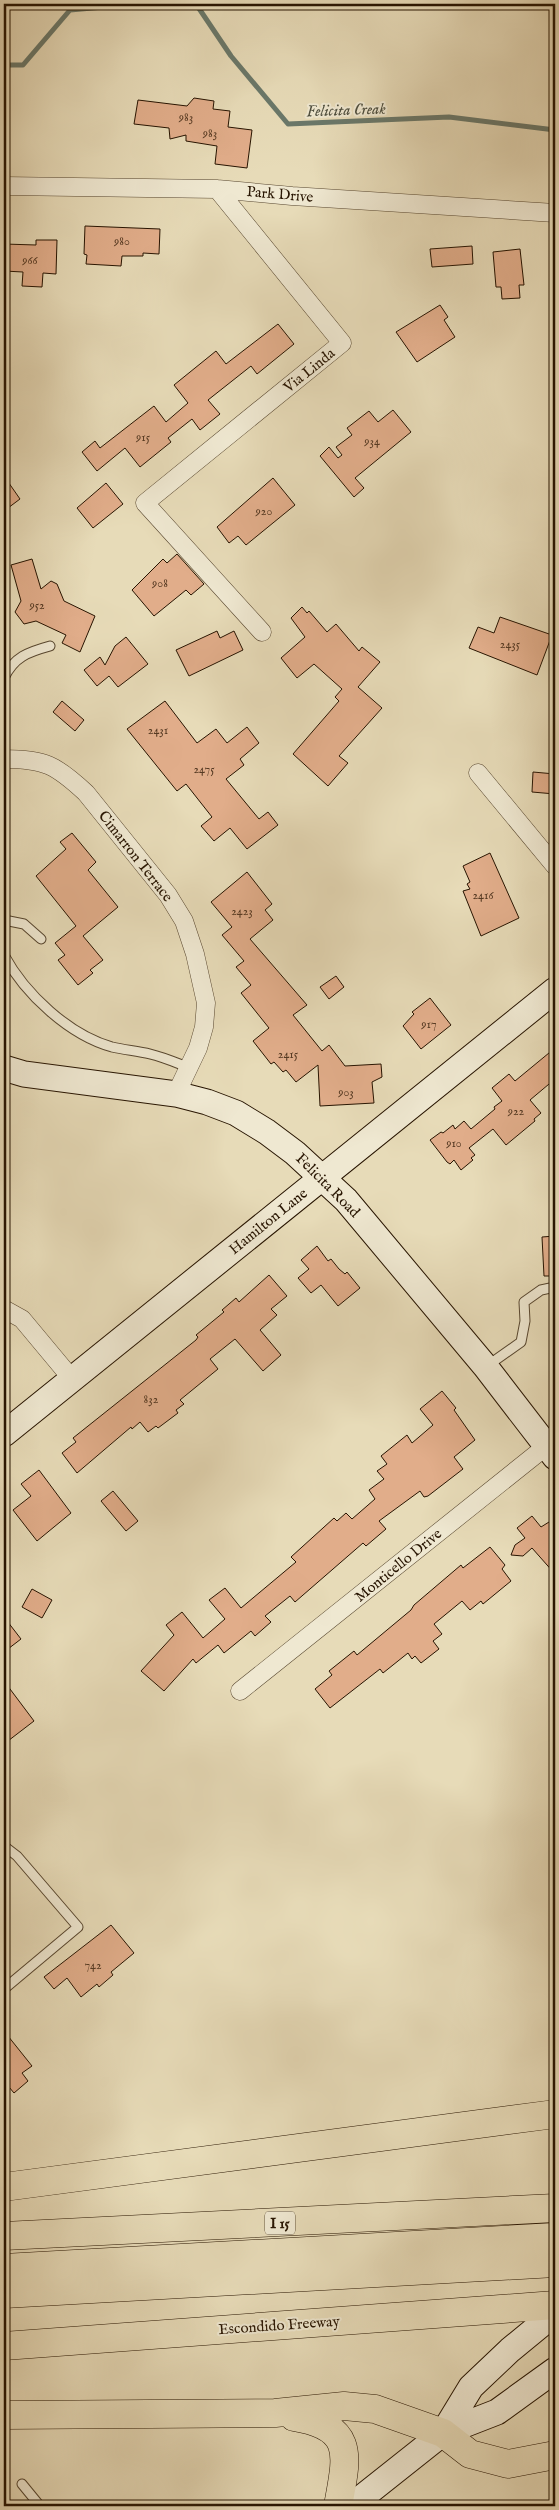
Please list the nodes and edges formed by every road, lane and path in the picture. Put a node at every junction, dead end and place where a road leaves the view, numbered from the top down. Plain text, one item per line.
1 (4, 186) edge
2 (217, 188) junction
3 (555, 213) edge
4 (262, 632) dead end
5 (50, 646) dead end
6 (4, 678) edge
7 (4, 760) edge
8 (478, 773) dead end
9 (555, 866) edge
10 (4, 920) edge
11 (41, 939) dead end
12 (4, 955) edge
13 (555, 990) edge
14 (4, 1068) edge
15 (190, 1068) junction
16 (176, 1094) junction
17 (322, 1177) junction
18 (555, 1286) edge
19 (4, 1309) edge
20 (486, 1366) junction
21 (72, 1379) junction
22 (4, 1434) edge
23 (552, 1447) edge
24 (240, 1691) dead end
25 (4, 1846) edge
26 (4, 1990) edge
27 (555, 2114) edge
28 (4, 2187) edge
29 (555, 2208) edge
30 (67, 2234) junction
31 (4, 2236) edge
32 (555, 2236) edge
33 (4, 2248) edge
34 (544, 2264) edge
35 (4, 2268) edge
36 (4, 2294) edge
37 (555, 2304) edge
38 (555, 2313) edge
39 (4, 2346) edge
40 (555, 2370) edge
41 (275, 2413) junction
42 (4, 2415) edge
43 (443, 2433) junction
44 (555, 2455) edge
45 (22, 2484) dead end
46 (40, 2506) edge
47 (338, 2506) edge
48 (351, 2506) edge

1 - 2 street, Park Drive
2 - 3 street, Park Drive
2 - 4 street, Via Linda
5 - 6 lane
7 - 15 street, Cimarron Terrace
8 - 9 street
10 - 11 lane
12 - 15 lane
13 - 17 main road, Hamilton Lane
14 - 16 main road, Felicita Road
15 - 16 street, Cimarron Terrace
16 - 17 main road, Felicita Road
17 - 20 main road, Felicita Road
17 - 21 main road, Hamilton Lane
18 - 20 lane
19 - 21 street
20 - 23 main road, Felicita Road
21 - 22 main road, Hamilton Lane
23 - 24 street, Monticello Drive
25 - 26 lane
27 - 28 highway
29 - 30 highway, I 15
30 - 31 highway, I 15
30 - 33 highway
32 - 35 highway
34 - 36 highway
37 - 39 highway, Escondido Freeway
38 - 43 main road
40 - 43 main road
41 - 42 highway
41 - 43 highway
41 - 47 highway
43 - 44 highway
43 - 48 main road
45 - 46 lane

